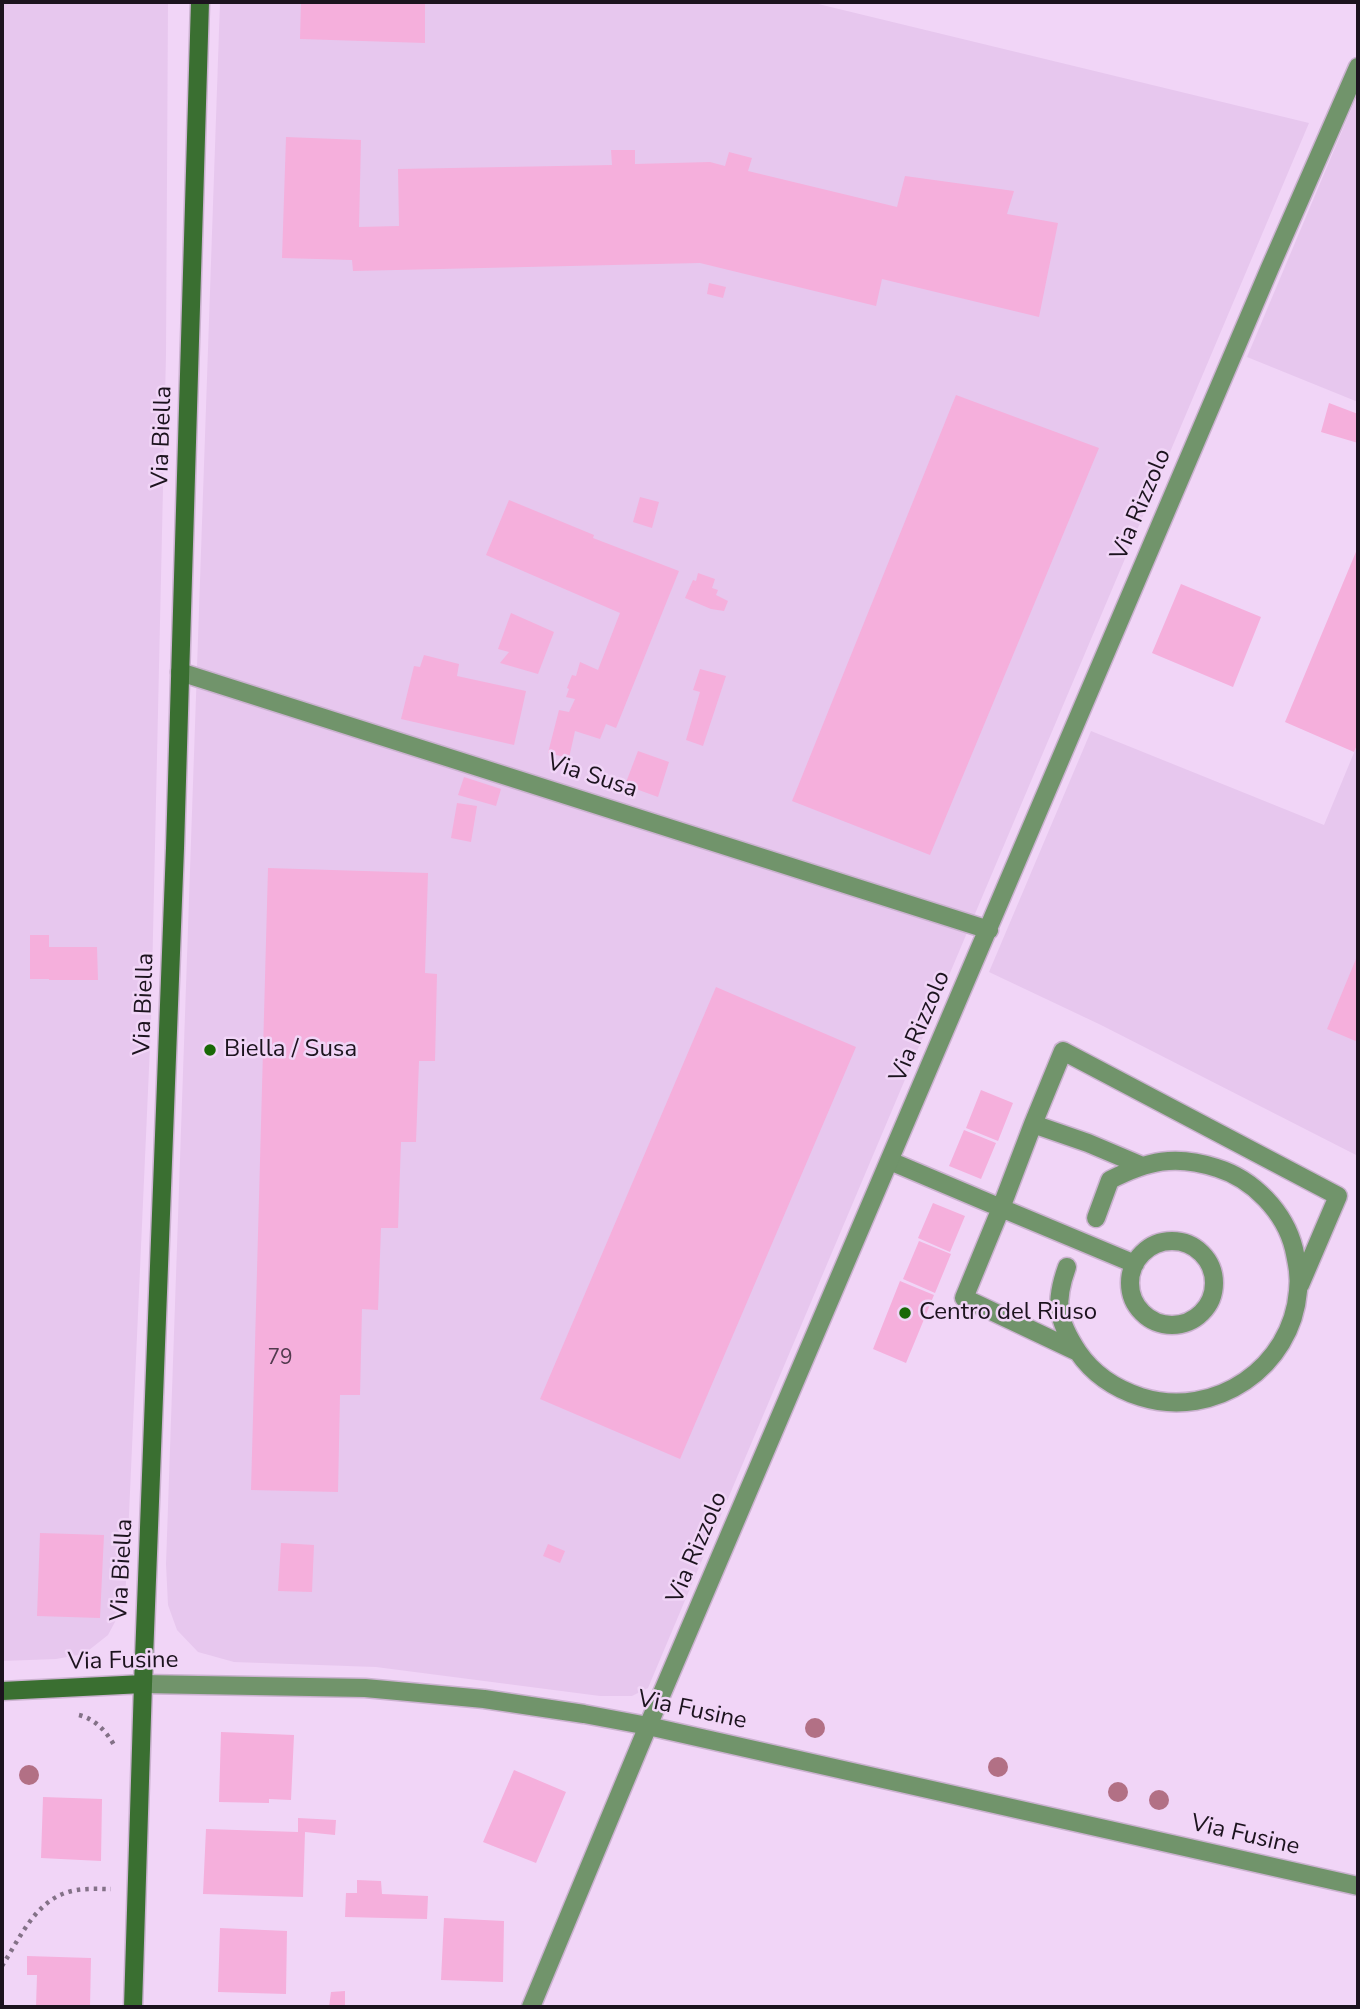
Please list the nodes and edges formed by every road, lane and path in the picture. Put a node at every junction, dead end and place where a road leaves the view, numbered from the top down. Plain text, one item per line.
1 (200, 2) edge
2 (1358, 67) edge
3 (180, 671) junction
4 (989, 930) junction
5 (1033, 1124) junction
6 (890, 1161) junction
7 (1140, 1165) junction
8 (1001, 1208) junction
9 (1096, 1218) dead end
10 (1135, 1264) junction
11 (1067, 1267) dead end
12 (1299, 1290) junction
13 (1078, 1352) junction
14 (143, 1684) junction
15 (2, 1691) edge
16 (69, 1712) dead end
17 (648, 1726) junction
18 (117, 1754) dead end
19 (1358, 1886) edge
20 (137, 1890) junction
21 (2, 1966) edge
22 (134, 2007) edge
23 (531, 2007) edge

1 - 3 main road, Via Biella
2 - 4 street, Via Rizzolo
3 - 4 street, Via Susa
3 - 14 main road, Via Biella
4 - 6 street, Via Rizzolo
5 - 7 street
5 - 8 street
5 - 12 street
6 - 8 street
6 - 17 street, Via Rizzolo
7 - 9 street
7 - 12 street
8 - 10 street
8 - 13 street
10 - 10 street
11 - 13 street
12 - 13 street
14 - 15 main road, Via Fusine
14 - 17 street, Via Fusine
14 - 20 main road, Via Biella
16 - 18 path
17 - 19 street, Via Fusine
17 - 23 street, Via Rizzolo
20 - 21 path
20 - 22 main road, Via Biella

